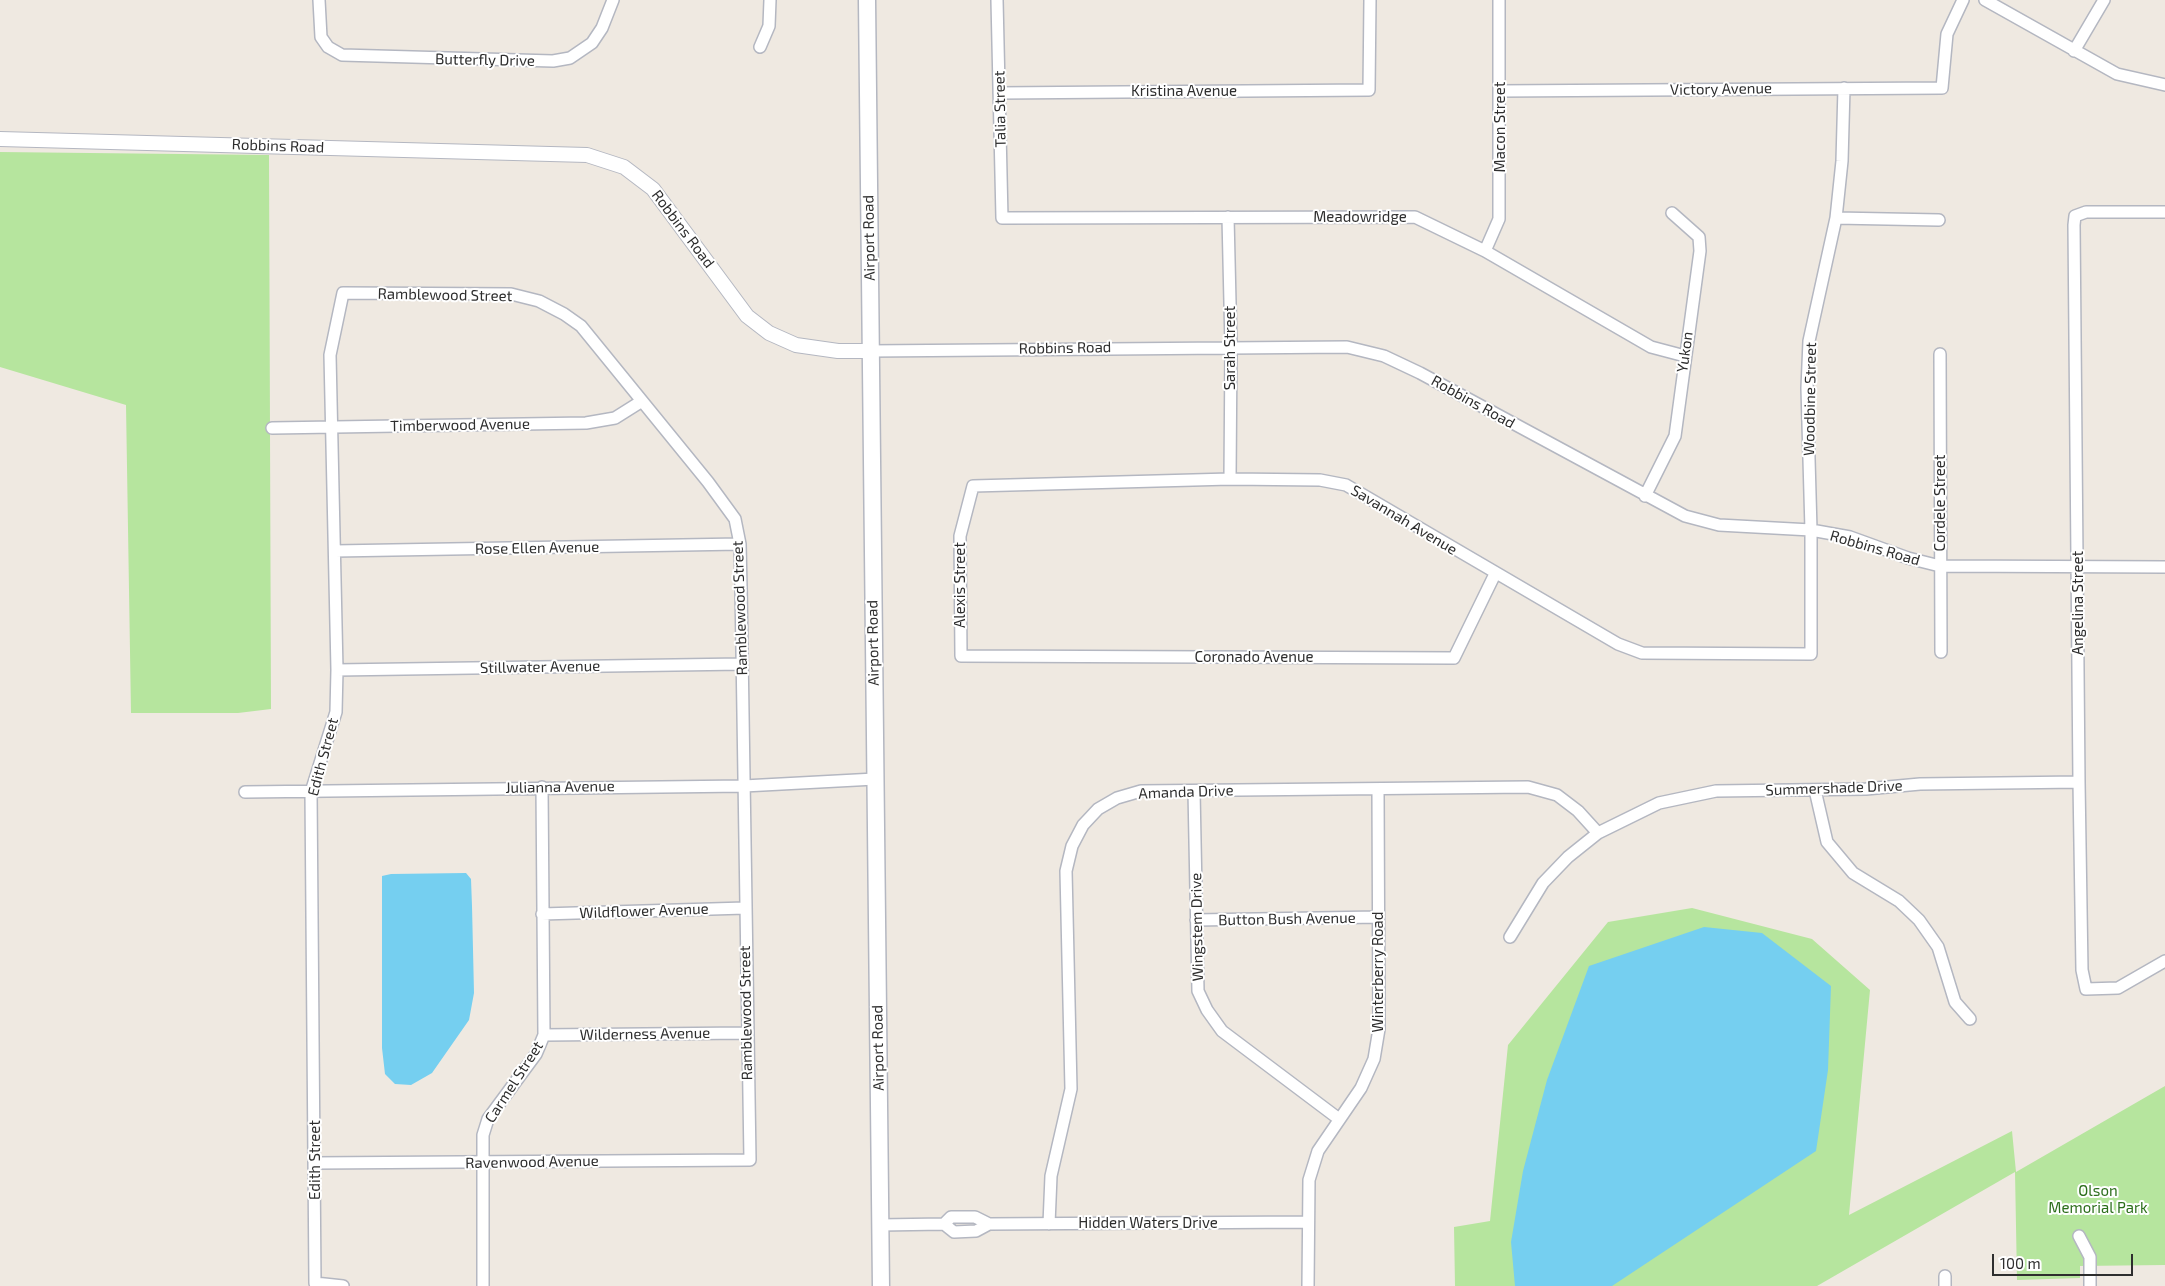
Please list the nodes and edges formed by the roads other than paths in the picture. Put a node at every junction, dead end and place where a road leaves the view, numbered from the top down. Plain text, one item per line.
1 (319, 0) edge
2 (613, 0) edge
3 (770, 0) edge
4 (867, 0) edge
5 (998, 0) edge
6 (1370, 0) edge
7 (1499, 0) edge
8 (1963, 0) edge
9 (1985, 0) edge
10 (2104, 0) edge
11 (760, 47) dead end
12 (2074, 51) junction
13 (2165, 85) edge
14 (1844, 88) junction
15 (1500, 91) junction
16 (999, 93) junction
17 (0, 139) edge
18 (2165, 212) edge
19 (1672, 213) dead end
20 (1228, 217) junction
21 (1002, 218) joint
22 (1836, 218) junction
23 (1939, 220) dead end
24 (1485, 251) junction
25 (343, 293) joint
26 (1231, 346) junction
27 (870, 351) junction
28 (1940, 354) dead end
29 (1685, 356) junction
30 (642, 401) junction
31 (272, 428) dead end
32 (331, 428) junction
33 (1230, 479) junction
34 (973, 486) joint
35 (1645, 496) junction
36 (1811, 530) junction
37 (740, 544) junction
38 (335, 551) junction
39 (1940, 566) junction
40 (2077, 566) junction
41 (2165, 567) edge
42 (1495, 574) junction
43 (1941, 652) dead end
44 (1811, 654) joint
45 (961, 656) joint
46 (742, 664) junction
47 (337, 670) junction
48 (875, 779) junction
49 (2079, 782) junction
50 (744, 786) junction
51 (542, 787) junction
52 (1378, 790) junction
53 (1815, 790) junction
54 (1194, 791) junction
55 (245, 792) dead end
56 (311, 792) junction
57 (1598, 833) junction
58 (745, 908) junction
59 (542, 914) junction
60 (1378, 917) junction
61 (1196, 920) junction
62 (1510, 937) dead end
63 (2165, 961) edge
64 (1970, 1019) dead end
65 (746, 1033) junction
66 (544, 1035) junction
67 (1339, 1119) junction
68 (750, 1160) joint
69 (482, 1162) junction
70 (315, 1163) junction
71 (1307, 1222) junction
72 (1049, 1224) junction
73 (880, 1225) junction
74 (2079, 1236) dead end
75 (343, 1286) edge
76 (483, 1286) edge
77 (881, 1286) edge
78 (1308, 1286) edge
79 (2090, 1286) edge

1 - 2 street, Butterfly Drive
3 - 11 street
4 - 27 main road, Airport Road
5 - 16 street, Talia Street
6 - 16 street, Kristina Avenue
7 - 15 street, Macon Street
8 - 14 street, Victory Avenue
9 - 12 street
10 - 12 street
12 - 13 street
14 - 15 street, Victory Avenue
14 - 22 street, Woodbine Street
15 - 24 street, Macon Street
16 - 21 street, Talia Street
17 - 27 street, Robbins Road
18 - 40 street, Angelina Street
19 - 29 street, Yukon
20 - 21 street, Meadowridge
20 - 24 street, Meadowridge
20 - 26 street, Sarah Street
22 - 23 street
22 - 36 street, Woodbine Street
24 - 29 street, Meadowridge
25 - 30 street, Ramblewood Street
25 - 32 street, Edith Street
26 - 27 street, Robbins Road
26 - 33 street, Sarah Street
26 - 35 street, Robbins Road
27 - 48 main road, Airport Road
28 - 39 street, Cordele Street
29 - 35 street, Yukon
30 - 32 street, Timberwood Avenue
30 - 37 street, Ramblewood Street
31 - 32 street, Timberwood Avenue
32 - 38 street, Edith Street
33 - 34 street, Savannah Avenue
33 - 42 street, Savannah Avenue
34 - 45 street, Alexis Street
35 - 36 street, Robbins Road
36 - 39 street, Robbins Road
36 - 44 street, Woodbine Street
37 - 38 street, Rose Ellen Avenue
37 - 46 street, Ramblewood Street
38 - 47 street, Edith Street
39 - 40 street, Robbins Road
39 - 43 street, Cordele Street
40 - 41 street, Robbins Road
40 - 49 street, Angelina Street
42 - 44 street, Savannah Avenue
42 - 45 street, Coronado Avenue
46 - 47 street, Stillwater Avenue
46 - 50 street, Ramblewood Street
47 - 56 street, Edith Street
48 - 50 street, Julianna Avenue
48 - 73 main road, Airport Road
49 - 53 street, Summershade Drive
49 - 63 street, Angelina Street
50 - 51 street, Julianna Avenue
50 - 58 street, Ramblewood Street
51 - 56 street, Julianna Avenue
51 - 59 street, Carmel Street
52 - 54 street, Amanda Drive
52 - 57 street, Amanda Drive
52 - 60 street, Winterberry Road
53 - 57 street, Summershade Drive
53 - 64 street
54 - 61 street, Wingstem Drive
54 - 72 street, Amanda Drive
55 - 56 street, Julianna Avenue
56 - 70 street, Edith Street
57 - 62 street, Summershade Drive
58 - 59 street, Wildflower Avenue
58 - 65 street, Ramblewood Street
59 - 66 street, Carmel Street
60 - 61 street, Button Bush Avenue
60 - 67 street, Winterberry Road
61 - 67 street, Wingstem Drive
65 - 66 street, Wilderness Avenue
65 - 68 street, Ramblewood Street
66 - 69 street, Carmel Street
67 - 71 street, Winterberry Road
68 - 69 street, Ravenwood Avenue
69 - 70 street, Ravenwood Avenue
69 - 76 street, Carmel Street
70 - 75 street, Edith Street
71 - 72 street, Hidden Waters Drive
71 - 78 street, Winterberry Road
72 - 73 street, Hidden Waters Drive
73 - 77 main road, Airport Road
74 - 79 street

